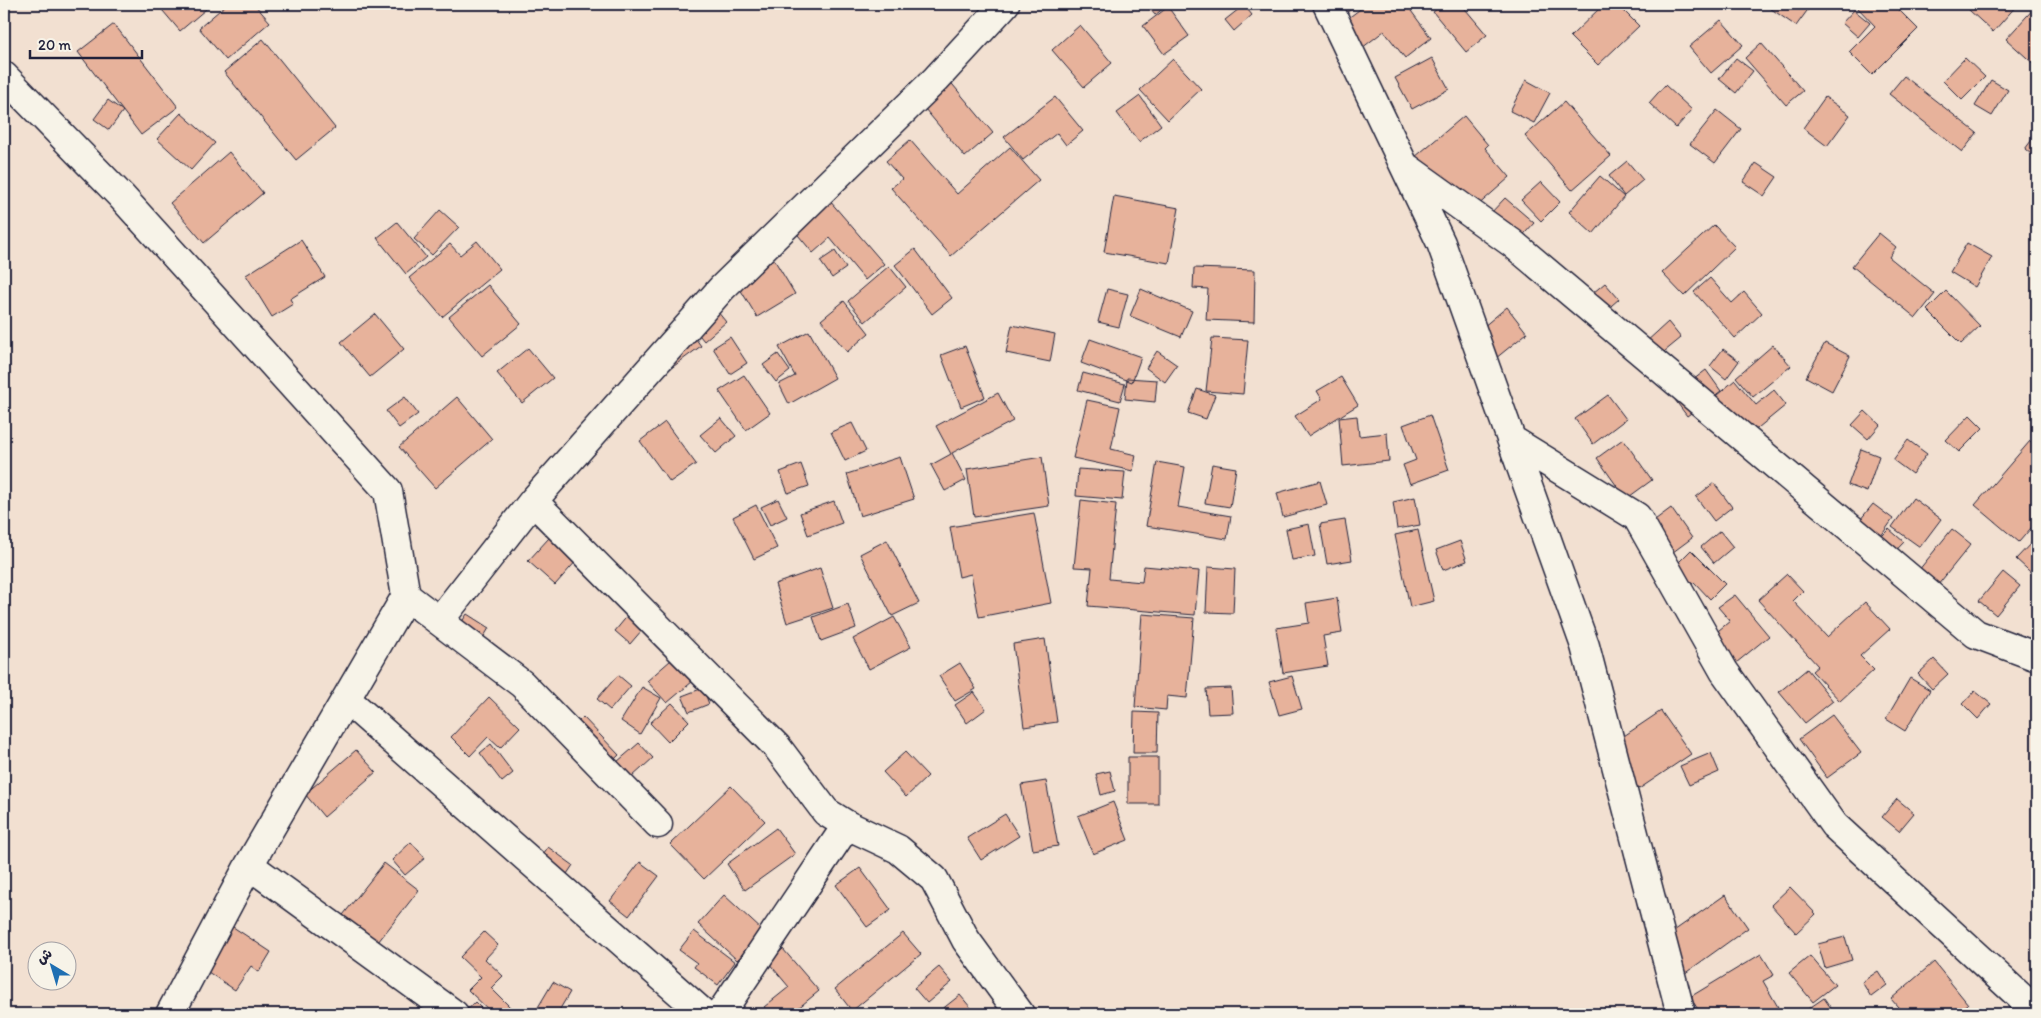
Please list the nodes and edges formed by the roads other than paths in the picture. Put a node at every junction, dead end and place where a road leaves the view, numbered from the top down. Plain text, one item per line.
1 (1004, 4) edge
2 (1327, 4) edge
3 (4, 76) edge
4 (1405, 166) junction
5 (1512, 440) junction
6 (533, 502) junction
7 (406, 596) junction
8 (439, 621) junction
9 (2037, 657) edge
10 (346, 699) junction
11 (658, 824) dead end
12 (847, 825) junction
13 (249, 865) junction
14 (2037, 1012) edge
15 (170, 1014) edge
16 (454, 1014) edge
17 (704, 1014) edge
18 (720, 1014) edge
19 (1020, 1014) edge
20 (1681, 1014) edge

1 - 6 street
2 - 4 street
3 - 7 street
4 - 5 street
4 - 9 street
5 - 14 street
5 - 20 street
6 - 8 street
6 - 12 street
7 - 8 street
7 - 10 street
8 - 11 street
10 - 13 street
10 - 17 street
12 - 18 street
12 - 19 street
13 - 15 street
13 - 16 street

